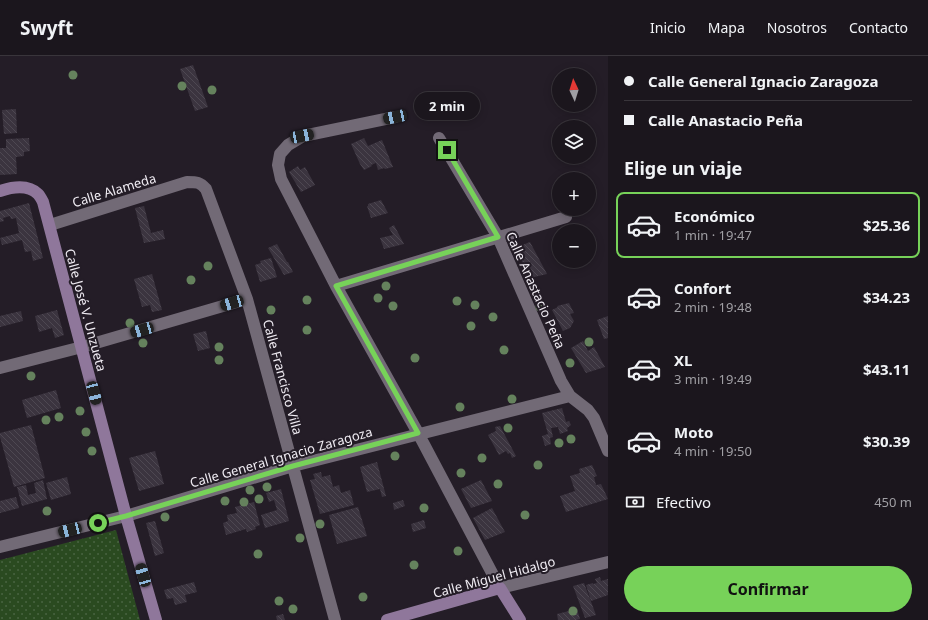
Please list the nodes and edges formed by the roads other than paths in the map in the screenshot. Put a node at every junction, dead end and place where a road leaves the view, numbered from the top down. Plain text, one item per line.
1 (395, 117) dead end
2 (440, 138) dead end
3 (188, 182) joint
4 (0, 191) edge
5 (566, 217) dead end
6 (50, 225) junction
7 (498, 237) junction
8 (336, 286) junction
9 (246, 299) junction
10 (82, 347) junction
11 (0, 368) edge
12 (570, 396) junction
13 (418, 433) junction
14 (608, 451) edge
15 (293, 466) junction
16 (126, 516) junction
17 (0, 547) edge
18 (608, 562) edge
19 (500, 588) junction
20 (156, 620) edge
21 (335, 620) edge
22 (387, 620) edge
23 (520, 620) edge

1 - 8 street
2 - 7 street, Calle Anastacio Peña
3 - 6 street, Calle Alameda
3 - 9 street, Calle Francisco Villa
4 - 6 street, Calle José V. Unzueta
5 - 7 street
6 - 10 street, Calle José V. Unzueta
7 - 8 street
7 - 12 street, Calle Anastacio Peña
8 - 13 street
9 - 10 street
9 - 15 street, Calle Francisco Villa
10 - 11 street
10 - 16 street, Calle José V. Unzueta
12 - 13 street, Calle General Ignacio Zaragoza
12 - 14 street, Calle Anastacio Peña
13 - 15 street, Calle General Ignacio Zaragoza
13 - 19 street
15 - 16 street, Calle General Ignacio Zaragoza
15 - 21 street, Calle Francisco Villa
16 - 17 street, Calle General Ignacio Zaragoza
16 - 20 street, Calle José V. Unzueta
18 - 19 street, Calle Miguel Hidalgo
19 - 22 street, Calle Miguel Hidalgo
19 - 23 street

